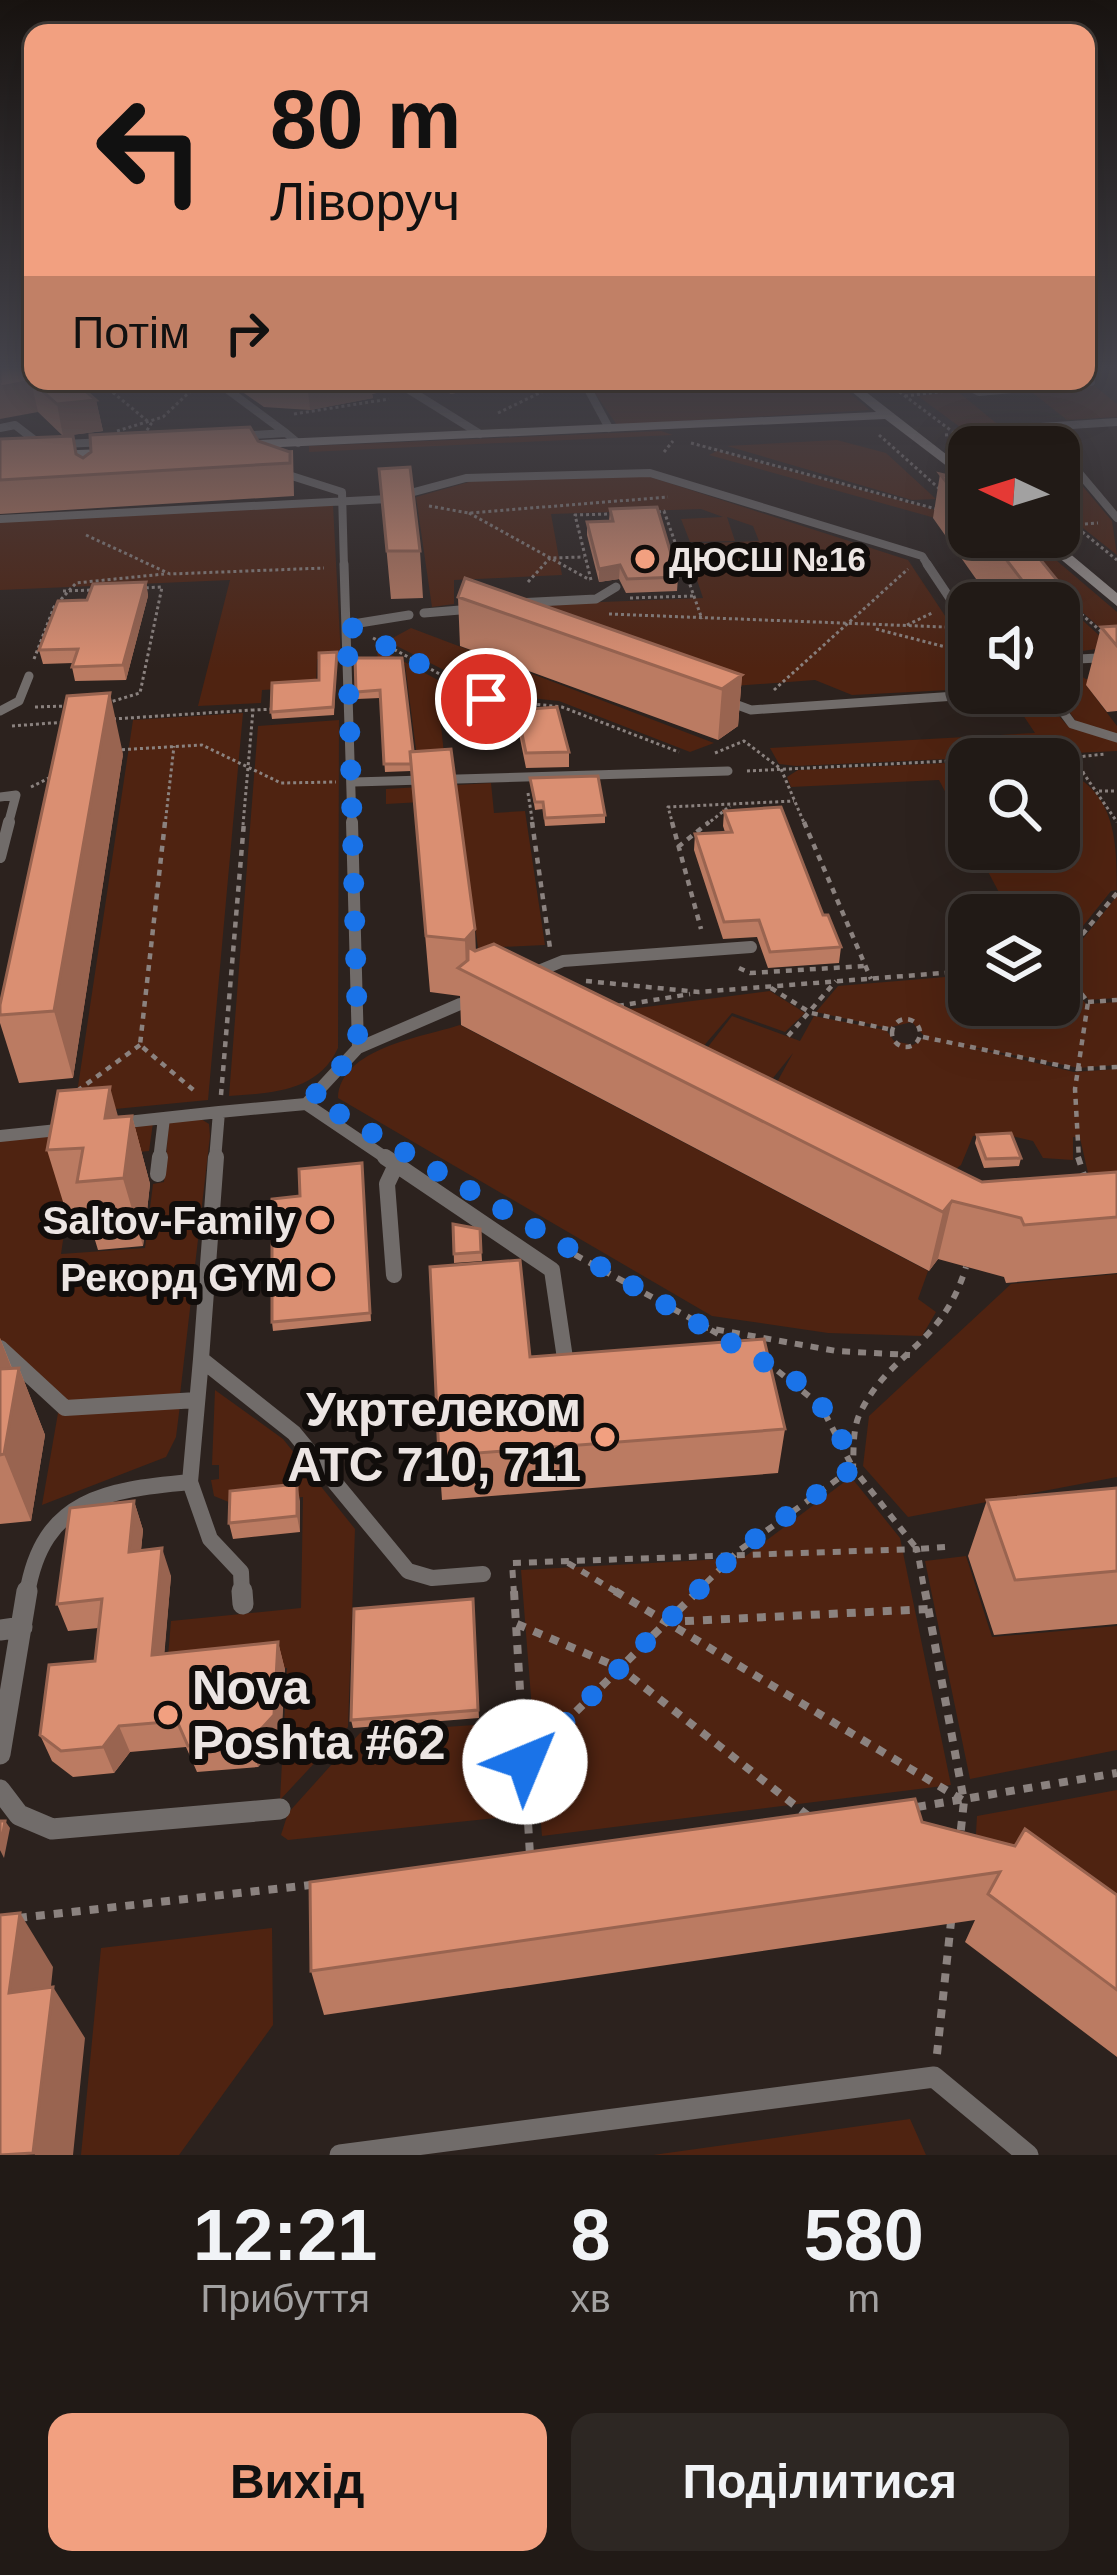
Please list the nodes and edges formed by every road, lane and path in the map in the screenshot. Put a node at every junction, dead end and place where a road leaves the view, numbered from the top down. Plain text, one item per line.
1 (288, 467) edge
2 (783, 467) edge
3 (914, 467) edge
4 (1080, 477) edge
5 (948, 496) edge
6 (678, 497) dead end
7 (388, 499) junction
8 (342, 501) junction
9 (614, 502) junction
10 (640, 512) edge
11 (946, 512) edge
12 (469, 514) junction
13 (49, 517) junction
14 (0, 519) edge
15 (1113, 520) edge
16 (1080, 524) edge
17 (1080, 531) edge
18 (922, 556) junction
19 (585, 557) junction
20 (550, 558) junction
21 (1066, 558) edge
22 (1117, 560) edge
23 (692, 563) dead end
24 (668, 564) edge
25 (682, 564) junction
26 (345, 567) junction
27 (170, 574) junction
28 (616, 587) dead end
29 (122, 589) edge
30 (103, 590) edge
31 (63, 591) junction
32 (702, 592) dead end
33 (693, 594) junction
34 (948, 595) edge
35 (596, 599) junction
36 (1117, 602) edge
37 (507, 603) joint
38 (486, 610) edge
39 (934, 612) dead end
40 (424, 613) dead end
41 (1080, 613) edge
42 (607, 614) dead end
43 (410, 615) dead end
44 (702, 619) junction
45 (347, 625) junction
46 (847, 626) junction
47 (865, 626) junction
48 (904, 627) junction
49 (944, 627) dead end
50 (1117, 646) edge
51 (948, 647) edge
52 (1117, 657) edge
53 (1080, 659) edge
54 (29, 676) joint
55 (706, 694) edge
56 (948, 697) edge
57 (106, 704) edge
58 (66, 706) edge
59 (26, 707) dead end
60 (292, 708) edge
61 (253, 710) junction
62 (751, 710) junction
63 (0, 711) edge
64 (1065, 714) edge
65 (98, 720) edge
66 (76, 721) edge
67 (0, 726) edge
68 (1117, 738) edge
69 (174, 746) junction
70 (111, 751) edge
71 (713, 753) dead end
72 (1117, 753) edge
73 (948, 761) edge
74 (248, 767) junction
75 (781, 769) junction
76 (64, 770) edge
77 (728, 771) junction
78 (1080, 773) edge
79 (1084, 774) junction
80 (526, 777) junction
81 (354, 782) junction
82 (1117, 790) edge
83 (1096, 791) junction
84 (0, 796) edge
85 (16, 796) junction
86 (794, 801) junction
87 (733, 804) junction
88 (1117, 822) edge
89 (678, 848) junction
90 (0, 857) edge
91 (1117, 892) edge
92 (1080, 938) edge
93 (751, 947) dead end
94 (707, 950) junction
95 (553, 965) junction
96 (866, 966) junction
97 (948, 973) edge
98 (528, 976) junction
99 (871, 979) junction
100 (571, 980) edge
101 (836, 981) junction
102 (511, 982) edge
103 (546, 985) edge
104 (768, 987) junction
105 (699, 992) junction
106 (1080, 992) edge
107 (1117, 1000) edge
108 (1088, 1002) junction
109 (460, 1004) edge
110 (616, 1006) edge
111 (811, 1013) junction
112 (888, 1029) junction
113 (788, 1036) dead end
114 (923, 1036) junction
115 (140, 1045) junction
116 (358, 1048) junction
117 (1117, 1067) edge
118 (1077, 1070) junction
119 (70, 1096) edge
120 (307, 1104) junction
121 (219, 1112) junction
122 (164, 1118) junction
123 (101, 1125) edge
124 (80, 1127) edge
125 (0, 1136) edge
126 (395, 1167) junction
127 (158, 1174) dead end
128 (1088, 1186) edge
129 (560, 1246) dead end
130 (966, 1267) dead end
131 (394, 1275) dead end
132 (708, 1328) junction
133 (0, 1348) edge
134 (910, 1355) junction
135 (201, 1359) junction
136 (589, 1379) edge
137 (197, 1400) junction
138 (853, 1468) junction
139 (190, 1482) junction
140 (945, 1547) dead end
141 (917, 1549) junction
142 (737, 1552) junction
143 (565, 1561) junction
144 (483, 1574) dead end
145 (243, 1604) dead end
146 (929, 1609) junction
147 (667, 1622) junction
148 (516, 1624) junction
149 (22, 1628) junction
150 (0, 1630) edge
151 (620, 1668) junction
152 (0, 1754) edge
153 (525, 1762) junction
154 (1117, 1772) edge
155 (0, 1790) edge
156 (964, 1801) junction
157 (280, 1809) dead end
158 (900, 1810) edge
159 (791, 1824) edge
160 (960, 1843) edge
161 (508, 1862) edge
162 (326, 1883) edge
163 (0, 1920) edge
164 (951, 1922) edge
165 (934, 2078) junction
166 (340, 2155) edge
167 (1028, 2155) edge

1 - 8 lane
2 - 11 path
3 - 5 path
4 - 15 lane
6 - 9 path
7 - 8 lane
7 - 12 path
7 - 18 lane
8 - 13 lane
8 - 26 lane
9 - 12 path
9 - 19 path
10 - 25 path
12 - 20 path
13 - 14 lane
13 - 27 path
15 - 16 path
17 - 22 path
18 - 34 lane
18 - 46 path
19 - 20 path
19 - 20 path
20 - 37 path
21 - 36 street
23 - 25 path
24 - 25 path
25 - 33 path
26 - 27 path
26 - 45 lane
27 - 31 path
28 - 35 lane
29 - 57 path
30 - 31 path
31 - 54 path
32 - 33 path
33 - 35 path
33 - 44 path
35 - 37 lane
38 - 40 lane
39 - 48 path
41 - 50 path
42 - 44 path
43 - 45 lane
44 - 46 path
45 - 77 path
45 - 81 lane
46 - 47 path
46 - 62 path
47 - 48 path
47 - 51 path
48 - 49 path
52 - 53 lane
54 - 63 lane
55 - 62 lane
56 - 62 lane
58 - 59 path
60 - 61 path
61 - 65 path
61 - 74 path
64 - 68 lane
66 - 67 path
69 - 70 path
69 - 74 path
69 - 115 path
71 - 75 path
72 - 79 path
73 - 75 path
74 - 81 path
74 - 121 path
75 - 77 path
75 - 86 path
76 - 85 path
77 - 80 lane
78 - 79 path
79 - 83 path
80 - 81 lane
80 - 95 path
81 - 116 lane
82 - 83 path
83 - 88 path
84 - 85 lane
85 - 90 lane
86 - 87 path
86 - 96 path
87 - 89 path
87 - 89 path
89 - 94 path
91 - 92 path
93 - 94 lane
94 - 95 lane
94 - 96 path
95 - 98 lane
96 - 99 path
97 - 99 path
98 - 102 lane
98 - 103 lane
99 - 101 path
100 - 105 path
101 - 104 path
101 - 111 path
104 - 105 path
104 - 111 path
105 - 110 path
106 - 108 path
107 - 108 path
108 - 118 path
109 - 116 lane
111 - 112 path
111 - 113 path
112 - 114 path
112 - 114 path
114 - 118 path
115 - 119 path
115 - 121 path
116 - 120 lane
117 - 118 path
118 - 128 path
120 - 121 lane
120 - 126 lane
121 - 122 lane
121 - 135 lane
122 - 123 lane
122 - 127 lane
124 - 125 lane
126 - 131 lane
126 - 136 lane
129 - 132 path
130 - 134 path
132 - 134 path
132 - 138 path
133 - 137 lane
134 - 138 path
135 - 137 lane
135 - 144 lane
137 - 139 lane
138 - 141 path
138 - 142 path
139 - 145 lane
139 - 149 lane
140 - 141 path
141 - 142 path
141 - 146 path
142 - 143 path
142 - 147 path
143 - 147 path
143 - 148 path
146 - 147 path
146 - 156 path
147 - 151 path
147 - 156 path
148 - 151 path
148 - 153 path
149 - 150 lane
149 - 152 lane
151 - 153 path
151 - 159 path
153 - 161 path
154 - 156 path
155 - 157 lane
156 - 158 path
156 - 160 path
162 - 163 path
164 - 165 path
165 - 166 lane
165 - 167 lane

